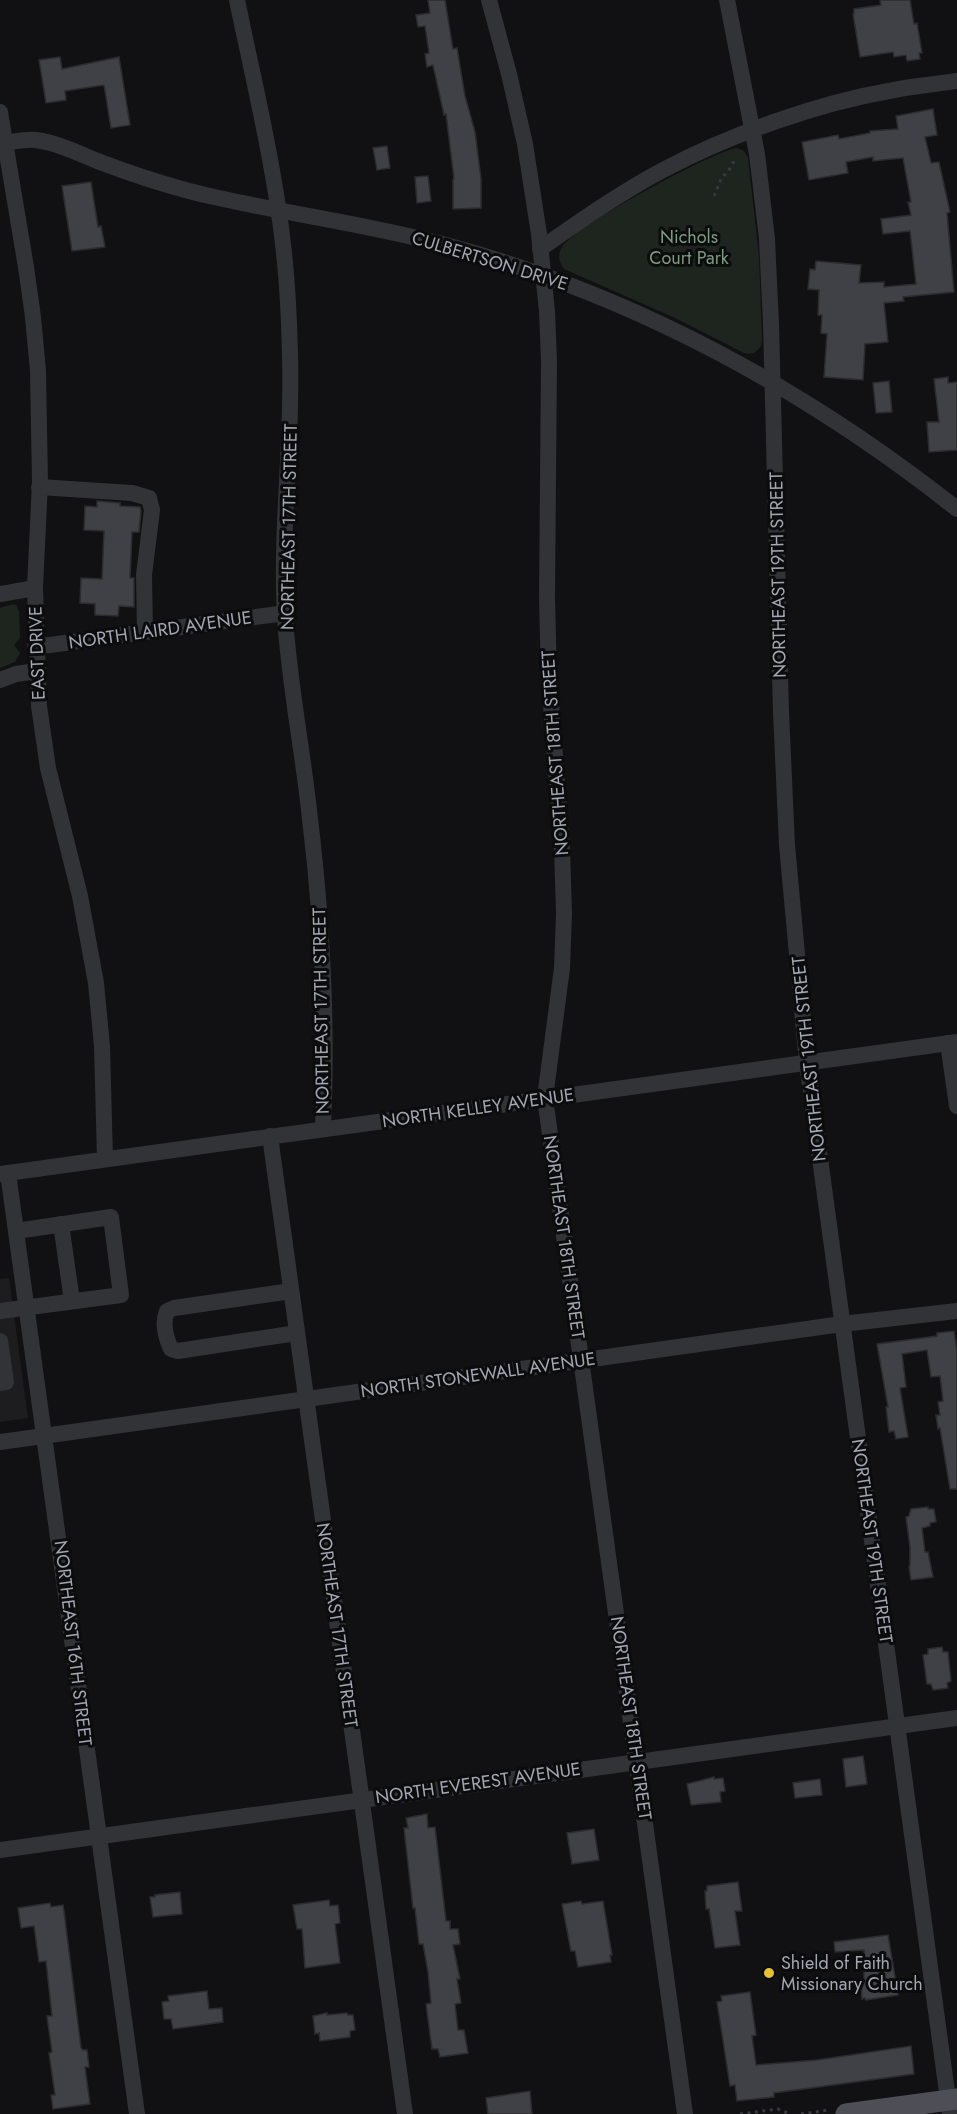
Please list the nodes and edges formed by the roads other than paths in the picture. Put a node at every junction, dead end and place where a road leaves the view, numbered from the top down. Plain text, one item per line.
1 (237, 0) edge
2 (489, 0) edge
3 (727, 0) edge
4 (957, 81) edge
5 (0, 112) edge
6 (753, 130) junction
7 (3, 135) edge
8 (6, 184) edge
9 (279, 210) junction
10 (540, 249) junction
11 (543, 275) junction
12 (772, 383) junction
13 (39, 487) junction
14 (957, 509) edge
15 (35, 588) junction
16 (0, 594) edge
17 (285, 613) junction
18 (145, 632) junction
19 (36, 646) junction
20 (36, 671) junction
21 (0, 680) edge
22 (953, 1043) edge
23 (807, 1063) junction
24 (545, 1098) junction
25 (957, 1106) edge
26 (323, 1129) junction
27 (270, 1136) junction
28 (105, 1160) junction
29 (4, 1173) edge
30 (61, 1224) junction
31 (16, 1231) junction
32 (291, 1291) junction
33 (72, 1301) junction
34 (27, 1307) junction
35 (0, 1311) edge
36 (957, 1311) edge
37 (842, 1324) junction
38 (297, 1333) junction
39 (0, 1344) edge
40 (581, 1361) junction
41 (0, 1383) edge
42 (306, 1399) junction
43 (45, 1436) junction
44 (0, 1442) edge
45 (957, 1718) edge
46 (897, 1725) junction
47 (637, 1762) junction
48 (361, 1800) junction
49 (98, 1837) junction
50 (0, 1850) edge
51 (952, 2104) edge
52 (137, 2114) edge
53 (405, 2114) edge
54 (685, 2114) edge
55 (846, 2114) edge

1 - 9 street, NORTHEAST 17TH STREET
2 - 10 street, NORTHEAST 18TH STREET
3 - 6 street, NORTHEAST 19TH STREET
4 - 6 street
5 - 7 street
6 - 10 street
6 - 12 street, NORTHEAST 19TH STREET
7 - 8 street, EAST DRIVE
7 - 9 street, CULBERTSON DRIVE
8 - 13 street, EAST DRIVE
9 - 11 street, CULBERTSON DRIVE
9 - 17 street, NORTHEAST 17TH STREET
10 - 11 street, NORTHEAST 18TH STREET
11 - 12 street, CULBERTSON DRIVE
11 - 24 street, NORTHEAST 18TH STREET
12 - 14 street, CULBERTSON DRIVE
12 - 23 street, NORTHEAST 19TH STREET
13 - 15 street, EAST DRIVE
13 - 18 street
15 - 16 street
15 - 19 street, EAST DRIVE
17 - 18 street, NORTH LAIRD AVENUE
17 - 26 street, NORTHEAST 17TH STREET
18 - 19 street, NORTH LAIRD AVENUE
19 - 20 street, EAST DRIVE
20 - 21 street
20 - 28 street, EAST DRIVE
22 - 23 street, NORTH KELLEY AVENUE
22 - 25 street
23 - 24 street, NORTH KELLEY AVENUE
23 - 37 street, NORTHEAST 19TH STREET
24 - 26 street, NORTH KELLEY AVENUE
24 - 40 street, NORTHEAST 18TH STREET
26 - 27 street, NORTH KELLEY AVENUE
27 - 28 street, NORTH KELLEY AVENUE
27 - 32 street, NORTHEAST 17TH STREET
28 - 29 street, NORTH KELLEY AVENUE
29 - 31 street, NORTHEAST 16TH STREET
30 - 31 street
30 - 33 street
30 - 33 street
31 - 34 street, NORTHEAST 16TH STREET
32 - 38 street, NORTHEAST 17TH STREET
32 - 38 street
33 - 34 street
34 - 35 street
34 - 43 street, NORTHEAST 16TH STREET
36 - 37 street, NORTH STONEWALL AVENUE
37 - 40 street, NORTH STONEWALL AVENUE
37 - 46 street, NORTHEAST 19TH STREET
38 - 42 street, NORTHEAST 17TH STREET
39 - 41 street
40 - 42 street, NORTH STONEWALL AVENUE
40 - 47 street, NORTHEAST 18TH STREET
42 - 43 street, NORTH STONEWALL AVENUE
42 - 48 street, NORTHEAST 17TH STREET
43 - 44 street, NORTH STONEWALL AVENUE
43 - 49 street, NORTHEAST 16TH STREET
45 - 46 street, NORTH EVEREST AVENUE
46 - 47 street, NORTH EVEREST AVENUE
46 - 51 street, NORTHEAST 19TH STREET
47 - 48 street, NORTH EVEREST AVENUE
47 - 54 street, NORTHEAST 18TH STREET
48 - 49 street, NORTH EVEREST AVENUE
48 - 53 street, NORTHEAST 17TH STREET
49 - 50 street, NORTH EVEREST AVENUE
49 - 52 street, NORTHEAST 16TH STREET
51 - 55 main road

